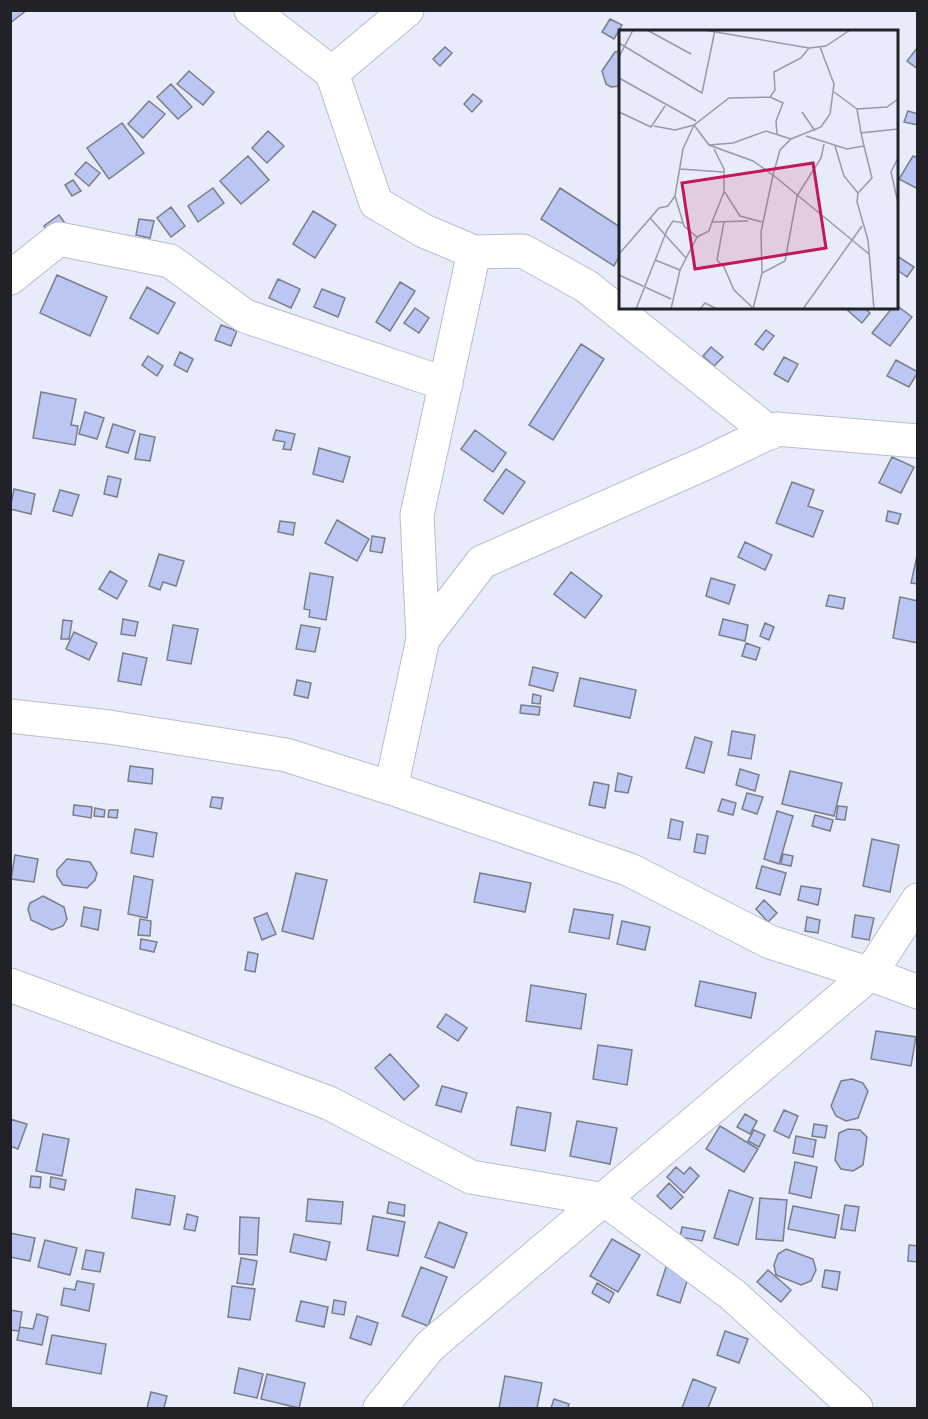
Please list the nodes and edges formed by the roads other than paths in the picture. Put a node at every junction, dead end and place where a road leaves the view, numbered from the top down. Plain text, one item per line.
1 (251, 10) edge
2 (407, 10) edge
3 (332, 73) junction
4 (474, 252) junction
5 (10, 279) edge
6 (446, 384) junction
7 (770, 433) junction
8 (918, 441) edge
9 (423, 639) junction
10 (10, 716) edge
11 (391, 788) junction
12 (918, 900) edge
13 (870, 975) junction
14 (10, 985) edge
15 (918, 992) edge
16 (605, 1200) junction
17 (380, 1408) edge
18 (856, 1408) edge

1 - 3 street
2 - 3 street
3 - 4 street
4 - 6 street
4 - 7 street
5 - 6 street
6 - 9 street
7 - 8 street
7 - 9 street
9 - 11 street
10 - 11 street
11 - 13 street
12 - 13 street
13 - 15 street
13 - 16 street
14 - 16 street
16 - 17 street
16 - 18 street

